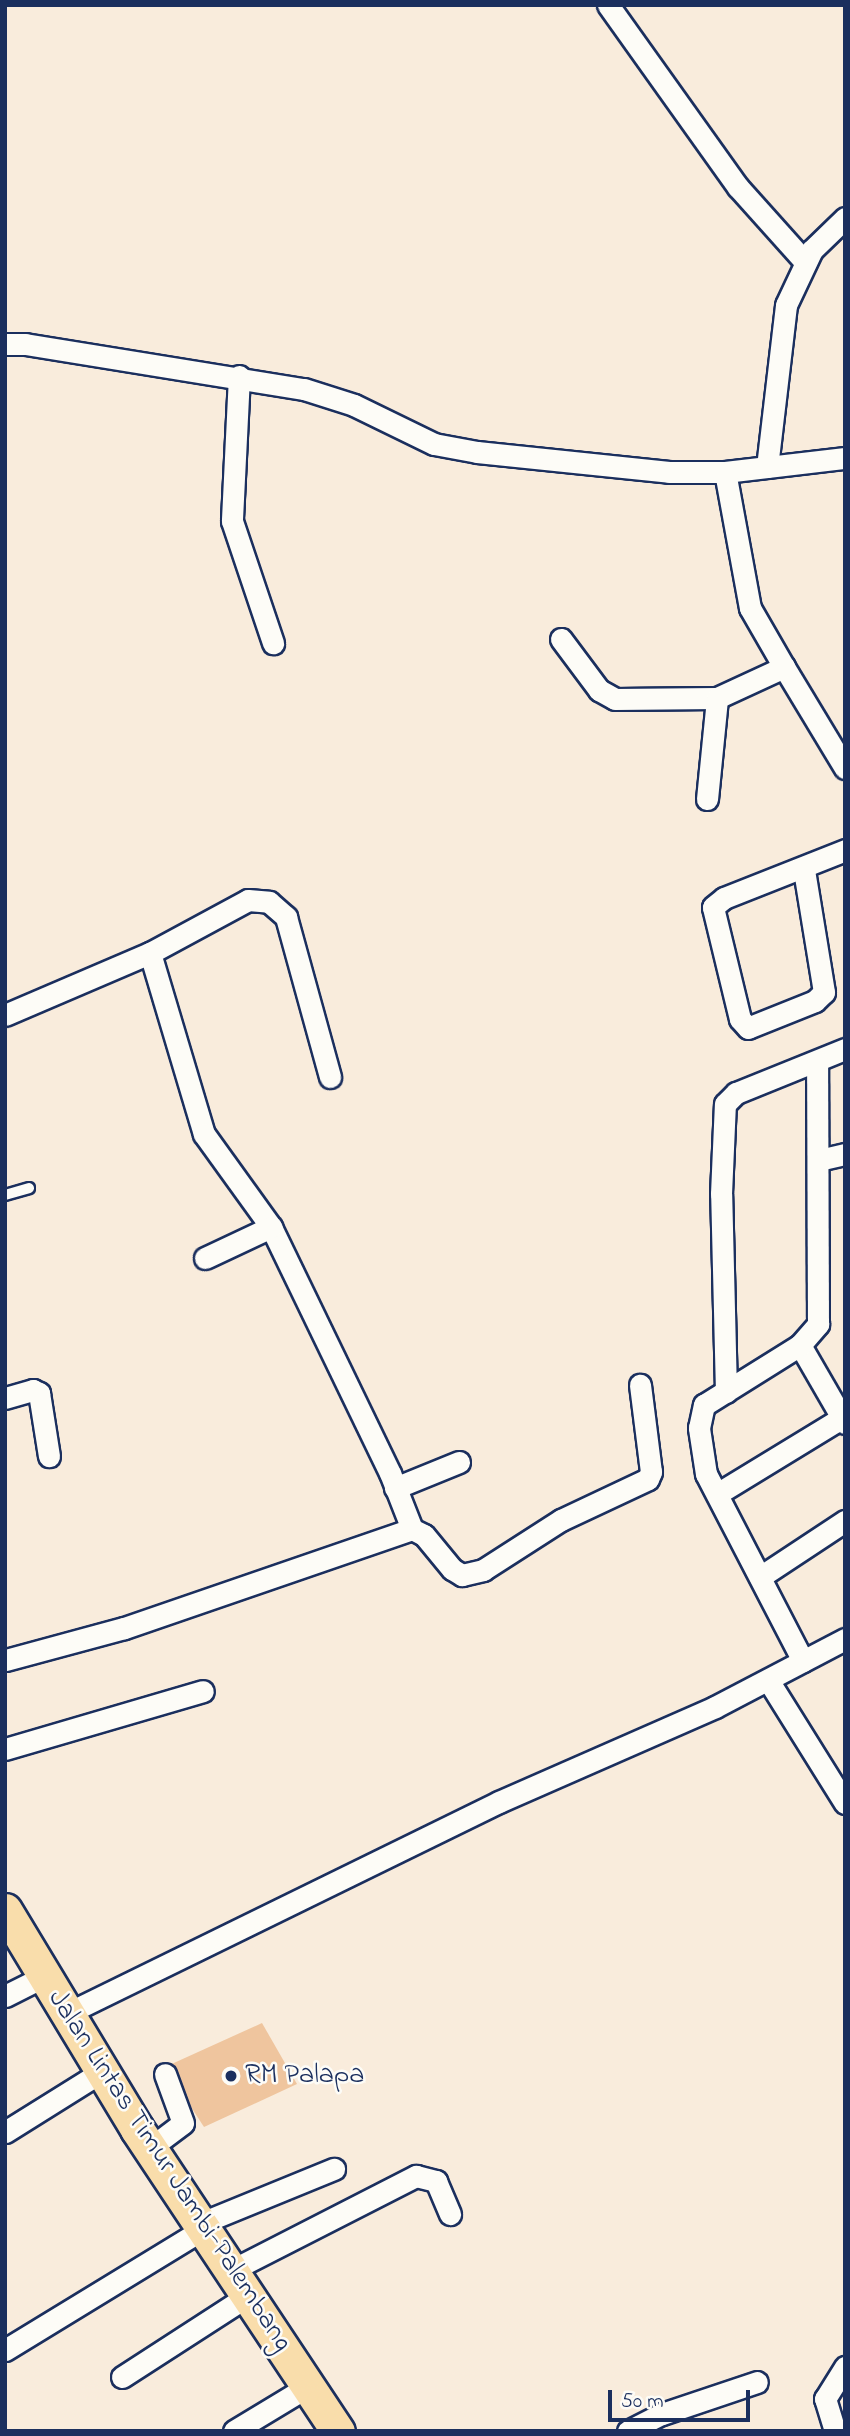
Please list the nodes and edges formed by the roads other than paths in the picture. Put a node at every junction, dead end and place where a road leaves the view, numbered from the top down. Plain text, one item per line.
1 (608, 5) edge
2 (845, 218) edge
3 (805, 262) junction
4 (5, 344) edge
5 (239, 376) junction
6 (845, 458) edge
7 (767, 467) junction
8 (725, 472) junction
9 (561, 639) dead end
10 (272, 643) dead end
11 (784, 667) junction
12 (717, 698) junction
13 (845, 768) edge
14 (707, 799) dead end
15 (845, 850) edge
16 (804, 870) junction
17 (149, 953) junction
18 (5, 1014) edge
19 (845, 1049) edge
20 (817, 1061) junction
21 (330, 1077) dead end
22 (845, 1154) edge
23 (819, 1160) junction
24 (29, 1188) dead end
25 (5, 1195) edge
26 (271, 1227) junction
27 (205, 1258) dead end
28 (800, 1345) junction
29 (640, 1385) dead end
30 (726, 1392) junction
31 (5, 1398) edge
32 (844, 1419) edge
33 (49, 1456) dead end
34 (459, 1462) dead end
35 (396, 1488) junction
36 (717, 1494) junction
37 (845, 1521) edge
38 (412, 1529) junction
39 (760, 1577) junction
40 (845, 1639) edge
41 (5, 1660) edge
42 (803, 1661) junction
43 (768, 1680) junction
44 (203, 1691) dead end
45 (5, 1749) edge
46 (845, 1803) edge
47 (5, 1910) edge
48 (43, 1977) junction
49 (5, 1996) edge
50 (65, 2014) junction
51 (102, 2072) junction
52 (165, 2074) dead end
53 (5, 2132) edge
54 (150, 2148) junction
55 (334, 2169) dead end
56 (450, 2214) dead end
57 (201, 2227) junction
58 (239, 2284) junction
59 (5, 2350) edge
60 (845, 2367) edge
61 (121, 2376) dead end
62 (757, 2382) dead end
63 (310, 2385) junction
64 (234, 2431) edge
65 (338, 2431) edge
66 (628, 2431) edge
67 (835, 2431) edge

1 - 3 street
2 - 3 street
3 - 7 street
4 - 5 street
5 - 8 street
5 - 10 street
6 - 7 street
7 - 8 street
8 - 11 street
9 - 12 street
11 - 12 street
11 - 13 street
12 - 14 street
15 - 16 street
16 - 16 street
17 - 18 street
17 - 21 street
17 - 26 street
19 - 20 street
20 - 23 street
20 - 30 street
22 - 23 street
23 - 28 street
24 - 25 lane
26 - 27 street
26 - 35 street
28 - 30 street
28 - 32 street
29 - 38 street
30 - 36 street
31 - 33 street
32 - 36 street
34 - 35 street
35 - 38 street
36 - 39 street
37 - 39 street
38 - 41 street
39 - 42 street
40 - 42 street
42 - 43 street
43 - 46 street
43 - 50 street
44 - 45 street
47 - 48 highway, Jalan Lintas Timur Jambi-Palembang
48 - 49 street
48 - 50 highway, Jalan Lintas Timur Jambi-Palembang
50 - 51 highway, Jalan Lintas Timur Jambi-Palembang
51 - 53 street
51 - 54 highway, Jalan Lintas Timur Jambi-Palembang
52 - 54 street
54 - 57 highway, Jalan Lintas Timur Jambi-Palembang
55 - 57 street
56 - 58 street
57 - 58 highway, Jalan Lintas Timur Jambi-Palembang
57 - 59 street
58 - 61 street
58 - 63 highway, Jalan Lintas Timur Jambi-Palembang
60 - 67 street
62 - 66 street
63 - 64 street
63 - 65 highway, Jalan Lintas Timur Jambi-Palembang

